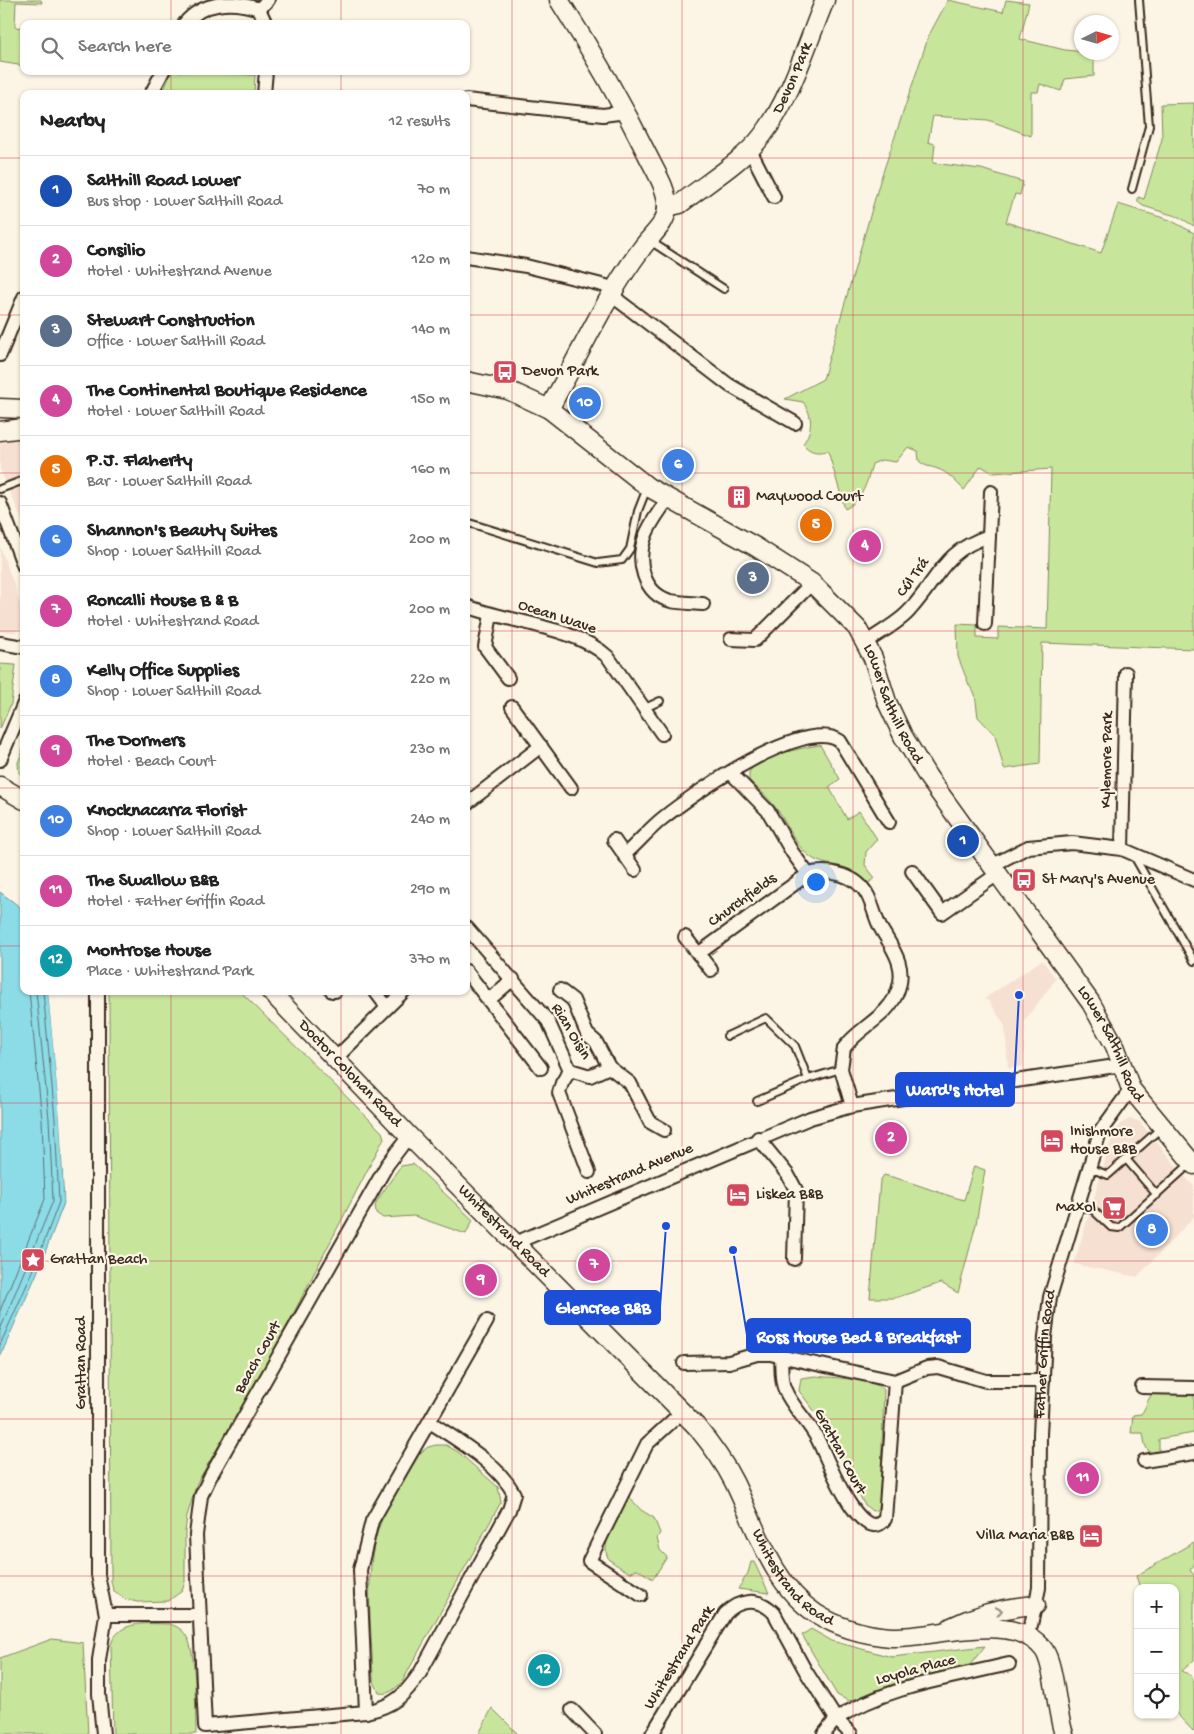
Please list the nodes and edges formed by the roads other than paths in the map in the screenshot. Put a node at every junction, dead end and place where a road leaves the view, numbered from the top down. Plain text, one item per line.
1 (559, 0) edge
2 (825, 0) edge
3 (1139, 0) edge
4 (264, 5) edge
5 (187, 20) edge
6 (266, 20) edge
7 (161, 75) edge
8 (266, 75) edge
9 (153, 90) edge
10 (264, 90) edge
11 (470, 100) edge
12 (626, 112) junction
13 (749, 148) junction
14 (1132, 189) dead end
15 (774, 197) dead end
16 (667, 207) junction
17 (649, 240) junction
18 (470, 258) edge
19 (724, 289) dead end
20 (613, 294) junction
21 (20, 307) edge
22 (0, 355) edge
23 (470, 382) edge
24 (0, 408) edge
25 (20, 409) edge
26 (549, 409) junction
27 (794, 423) dead end
28 (20, 428) edge
29 (0, 431) edge
30 (20, 482) edge
31 (648, 487) junction
32 (0, 489) edge
33 (991, 492) dead end
34 (668, 500) junction
35 (0, 503) edge
36 (470, 523) edge
37 (989, 536) junction
38 (20, 556) edge
39 (812, 583) junction
40 (703, 604) dead end
41 (470, 607) edge
42 (491, 615) junction
43 (985, 624) dead end
44 (731, 639) dead end
45 (867, 642) junction
46 (0, 643) edge
47 (20, 646) edge
48 (1126, 672) dead end
49 (508, 678) dead end
50 (660, 701) dead end
51 (512, 707) dead end
52 (643, 709) junction
53 (20, 712) edge
54 (662, 734) dead end
55 (541, 746) junction
56 (0, 760) edge
57 (731, 773) junction
58 (0, 786) edge
59 (571, 788) dead end
60 (20, 798) edge
61 (470, 801) edge
62 (889, 822) dead end
63 (614, 840) dead end
64 (1127, 851) junction
65 (624, 855) junction
66 (996, 869) junction
67 (635, 870) dead end
68 (912, 871) dead end
69 (808, 874) junction
70 (1194, 880) edge
71 (470, 932) edge
72 (685, 937) dead end
73 (698, 954) junction
74 (1194, 961) edge
75 (711, 970) dead end
76 (470, 976) edge
77 (513, 979) junction
78 (560, 990) dead end
79 (98, 995) edge
80 (274, 995) edge
81 (378, 995) edge
82 (400, 995) edge
83 (490, 999) junction
84 (388, 1007) junction
85 (727, 1036) dead end
86 (335, 1059) junction
87 (1122, 1065) junction
88 (609, 1067) junction
89 (541, 1068) dead end
90 (841, 1069) junction
91 (570, 1070) junction
92 (808, 1079) junction
93 (1132, 1089) junction
94 (757, 1102) dead end
95 (852, 1106) junction
96 (1162, 1127) junction
97 (664, 1130) dead end
98 (409, 1136) junction
99 (758, 1138) junction
100 (1126, 1159) junction
101 (1193, 1164) edge
102 (1089, 1168) junction
103 (589, 1172) dead end
104 (1157, 1195) junction
105 (1078, 1205) junction
106 (515, 1242) junction
107 (794, 1259) dead end
108 (487, 1321) dead end
109 (781, 1355) junction
110 (684, 1363) dead end
111 (895, 1381) junction
112 (1043, 1381) junction
113 (1142, 1387) dead end
114 (1194, 1388) edge
115 (682, 1412) junction
116 (430, 1422) junction
117 (1194, 1453) edge
118 (1144, 1461) dead end
119 (642, 1595) dead end
120 (1036, 1605) junction
121 (106, 1615) junction
122 (199, 1615) junction
123 (936, 1633) junction
124 (1024, 1634) junction
125 (1009, 1664) dead end
126 (572, 1710) dead end
127 (366, 1712) junction
128 (836, 1719) junction
129 (103, 1734) edge
130 (595, 1734) edge
131 (652, 1734) edge
132 (824, 1734) edge
133 (851, 1734) edge
134 (1064, 1734) edge

1 - 12 main road
2 - 13 main road, Devon Park
3 - 14 lane
4 - 5 street
4 - 6 street
7 - 9 street
8 - 10 street
11 - 12 street
12 - 16 main road
13 - 15 street
13 - 16 main road, Devon Park
16 - 17 main road
17 - 19 lane
17 - 20 main road
18 - 20 street
20 - 26 main road
20 - 27 street
21 - 22 street
23 - 26 main road, Lower Salthill Road
24 - 25 main road
26 - 31 main road, Lower Salthill Road
28 - 29 main road
30 - 32 lane
31 - 34 main road, Lower Salthill Road
31 - 36 lane
33 - 37 street
34 - 39 main road, Lower Salthill Road
34 - 40 street
35 - 38 street
37 - 43 street
37 - 45 street, Cúl Trá
39 - 44 street
39 - 45 main road, Lower Salthill Road
41 - 42 street, Ocean Wave
42 - 49 street
42 - 52 street, Ocean Wave
45 - 66 main road, Lower Salthill Road
46 - 47 street
48 - 64 street, Kylemore Park
50 - 52 lane
51 - 55 street
52 - 54 street, Ocean Wave
53 - 56 street
55 - 59 street
55 - 61 street
57 - 62 street
57 - 65 street
57 - 69 street
58 - 60 main road
63 - 65 street
64 - 66 street
64 - 70 street
64 - 74 lane
65 - 67 street
66 - 68 street
66 - 87 main road, Lower Salthill Road
69 - 73 street, Churchfields
69 - 90 street
71 - 77 street
72 - 73 street
73 - 75 street
76 - 83 street
77 - 83 street
77 - 91 street, Rian Oisin
78 - 88 street, Rian Oisin
79 - 121 street, Grattan Road
80 - 86 main road, Doctor Colohan Road
81 - 84 street
82 - 84 street
83 - 89 street
84 - 86 street
85 - 92 lane
86 - 98 main road, Doctor Colohan Road
87 - 93 main road, Lower Salthill Road
87 - 95 street, Whitestrand Avenue
88 - 91 street, Rian Oisin
88 - 97 street, Rian Oisin
90 - 92 lane
90 - 95 street
91 - 103 street
92 - 94 lane
93 - 96 main road, Lower Salthill Road
93 - 102 street, Father Griffin Road
95 - 99 street, Whitestrand Avenue
96 - 100 lane
96 - 101 main road, Lower Salthill Road
98 - 106 main road, Whitestrand Road
98 - 122 street, Beach Court
99 - 106 street, Whitestrand Avenue
99 - 107 street
100 - 102 lane
100 - 104 lane
101 - 104 lane
102 - 105 street, Father Griffin Road
104 - 105 lane
105 - 112 street, Father Griffin Road
106 - 115 main road, Whitestrand Road
108 - 116 street
109 - 110 street
109 - 111 street
109 - 111 street, Grattan Court
111 - 112 street
112 - 120 street, Father Griffin Road
113 - 114 street
115 - 119 street
115 - 123 main road, Whitestrand Road
116 - 127 street
116 - 127 street, Beach Court
117 - 118 street
123 -> 120 main road
120 - 124 street, Father Griffin Road
121 - 122 street
121 - 129 street, Grattan Road
122 - 127 street, Beach Court
123 - 124 main road, Whitestrand Road
124 - 134 main road
125 - 128 street, Loyola Place
126 - 130 street
128 - 131 street, Whitestrand Park
128 - 132 street
128 - 133 street

